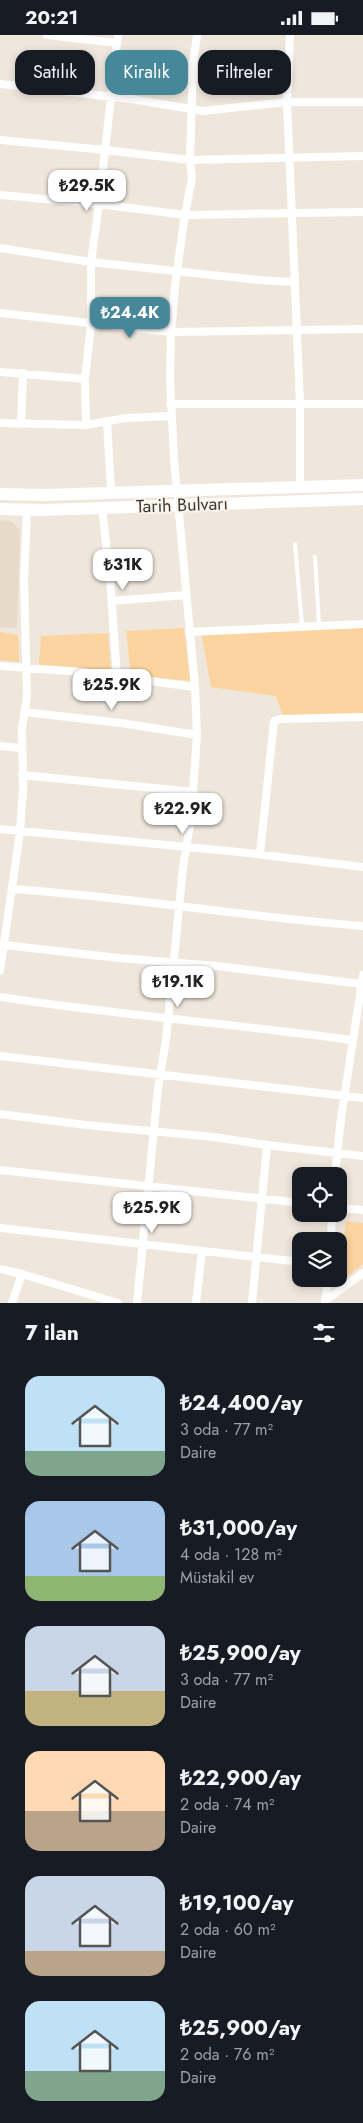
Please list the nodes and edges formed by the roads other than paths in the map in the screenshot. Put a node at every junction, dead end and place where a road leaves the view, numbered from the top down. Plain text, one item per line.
1 (47, 35) edge
2 (197, 35) edge
3 (290, 35) edge
4 (118, 39) edge
5 (0, 84) edge
6 (112, 97) junction
7 (363, 101) edge
8 (287, 102) junction
9 (192, 110) junction
10 (0, 140) edge
11 (105, 150) junction
12 (363, 155) edge
13 (289, 158) junction
14 (190, 160) junction
15 (0, 195) edge
16 (99, 204) junction
17 (291, 212) junction
18 (363, 212) edge
19 (185, 215) junction
20 (0, 248) edge
21 (91, 262) junction
22 (177, 270) junction
23 (294, 282) junction
24 (0, 313) edge
25 (91, 324) junction
26 (297, 329) junction
27 (363, 329) edge
28 (171, 333) junction
29 (0, 372) edge
30 (22, 373) junction
31 (85, 379) junction
32 (170, 404) junction
33 (300, 404) junction
34 (363, 404) edge
35 (170, 416) junction
36 (108, 421) junction
37 (0, 423) edge
38 (21, 424) junction
39 (86, 425) junction
40 (363, 485) edge
41 (300, 487) junction
42 (176, 491) junction
43 (111, 492) junction
44 (0, 494) edge
45 (363, 499) edge
46 (178, 506) junction
47 (102, 508) junction
48 (0, 509) edge
49 (27, 509) junction
50 (295, 544) dead end
51 (315, 557) dead end
52 (186, 595) junction
53 (112, 601) junction
54 (363, 624) edge
55 (319, 626) junction
56 (302, 627) junction
57 (189, 632) junction
58 (0, 666) edge
59 (26, 669) junction
60 (117, 677) junction
61 (195, 687) junction
62 (24, 712) junction
63 (363, 717) edge
64 (197, 735) junction
65 (0, 746) edge
66 (22, 748) junction
67 (22, 775) junction
68 (194, 792) junction
69 (0, 829) edge
70 (20, 832) junction
71 (186, 847) junction
72 (260, 855) junction
73 (363, 867) edge
74 (13, 889) junction
75 (179, 907) junction
76 (363, 926) edge
77 (4, 945) junction
78 (173, 963) junction
79 (0, 971) edge
80 (363, 975) edge
81 (361, 984) junction
82 (0, 997) edge
83 (359, 1017) edge
84 (168, 1018) junction
85 (352, 1040) junction
86 (0, 1056) edge
87 (160, 1075) junction
88 (344, 1096) junction
89 (363, 1098) edge
90 (0, 1114) edge
91 (153, 1131) junction
92 (268, 1145) junction
93 (337, 1153) junction
94 (363, 1156) edge
95 (336, 1167) edge
96 (0, 1170) edge
97 (147, 1187) junction
98 (262, 1198) junction
99 (292, 1202) edge
100 (347, 1209) edge
101 (363, 1210) edge
102 (0, 1228) edge
103 (142, 1244) junction
104 (202, 1251) junction
105 (256, 1257) junction
106 (292, 1261) edge
107 (0, 1269) edge
108 (363, 1273) edge
109 (22, 1274) junction
110 (327, 1287) edge
111 (325, 1302) edge
112 (12, 1303) edge
113 (118, 1303) edge
114 (137, 1303) edge
115 (196, 1303) edge
116 (252, 1303) edge

1 - 4 street
2 - 9 street
3 - 8 street
4 - 6 street
5 - 6 street
6 - 9 street
6 - 11 street
7 - 8 street
8 - 9 street
8 - 13 street
9 - 14 street
10 - 11 street
11 - 14 street
11 - 16 street
12 - 13 street
13 - 14 street
13 - 17 street
14 - 19 street
15 - 16 street
16 - 19 street
16 - 21 street
17 - 18 street
17 - 19 street
17 - 23 street
19 - 22 street
20 - 21 street
21 - 22 street
21 - 25 street
22 - 23 street
22 - 28 street
23 - 26 street
24 - 25 street
25 - 28 street
25 - 31 street
26 - 27 street
26 - 28 street
26 - 33 street
28 - 32 street
29 - 30 street
30 - 31 street
30 - 38 street
31 - 39 street
32 - 33 street
32 - 35 street
33 - 34 street
33 - 41 street
35 - 36 street
35 - 42 street
36 - 39 street
36 - 43 street
37 - 38 street
38 - 39 street
40 - 41 main road
41 - 42 main road
42 - 43 main road
42 - 46 street
43 - 44 main road
45 - 46 main road, Tarih Bulvarı
46 - 47 main road, Tarih Bulvarı
46 - 52 street
47 - 49 main road, Tarih Bulvarı
47 - 53 street
48 - 49 main road, Tarih Bulvarı
49 - 59 street
50 - 56 lane
51 - 55 lane
52 - 53 street
52 - 57 street
53 - 60 street
54 - 55 street
55 - 56 street
56 - 57 street
57 - 61 street
58 - 59 street
59 - 60 street
59 - 62 street
60 - 61 street
61 - 64 street
62 - 64 street
62 - 66 street
63 - 72 street
64 - 68 street
65 - 66 street
66 - 67 street
67 - 68 street
67 - 70 street
68 - 71 street
69 - 70 street
70 - 71 street
70 - 74 street
71 - 72 street
71 - 75 street
72 - 73 street
74 - 75 street
74 - 77 street
75 - 76 street
75 - 78 street
77 - 78 street
77 - 79 street
78 - 81 street
78 - 84 street
80 - 81 street
81 - 83 street
82 - 84 street
83 - 85 street
84 - 85 street
84 - 87 street
85 - 88 street
86 - 87 street
87 - 88 street
87 - 91 street
88 - 89 street
88 - 93 street
90 - 91 street
91 - 92 street
91 - 97 street
92 - 93 street
92 - 98 street
93 - 94 street
93 - 95 street
96 - 97 street
97 - 98 street
97 - 103 street
98 - 99 street
98 - 105 street
100 - 101 street
102 - 103 street
103 - 104 street
103 - 114 street
104 - 105 street
104 - 115 street
105 - 106 street
105 - 116 street
107 - 109 street
108 - 111 street
109 - 112 street
109 - 113 street
110 - 111 street

